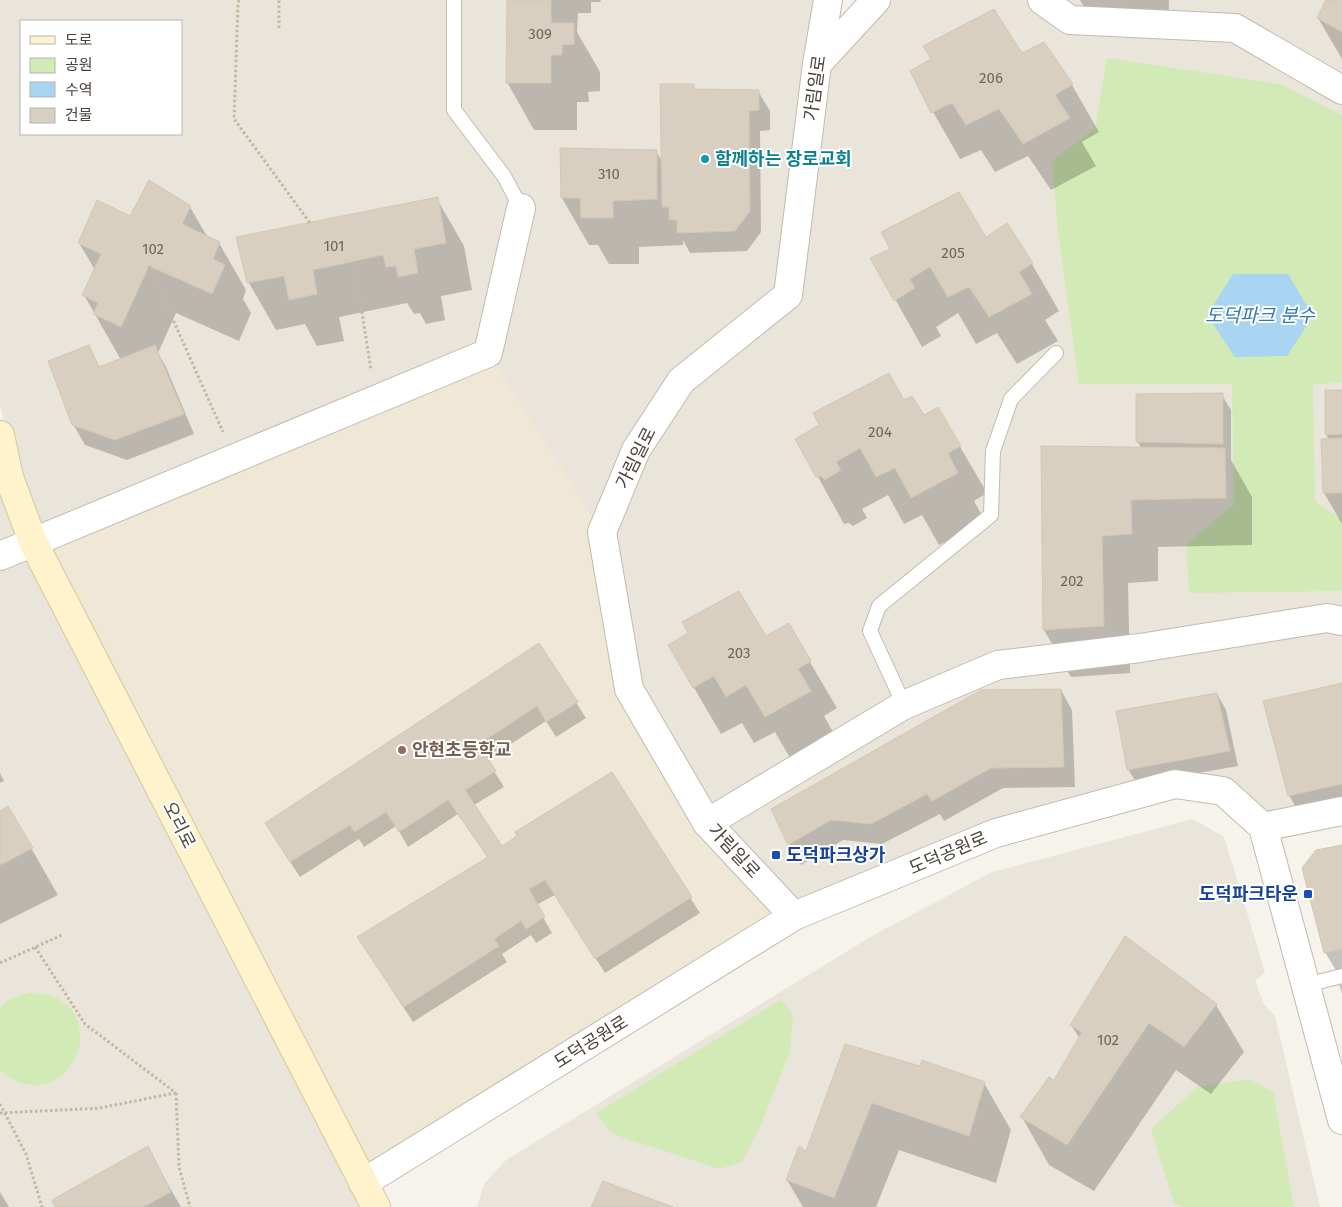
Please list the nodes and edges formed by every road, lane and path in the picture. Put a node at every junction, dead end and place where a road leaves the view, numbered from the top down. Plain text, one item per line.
1 (239, 0) edge
2 (279, 0) edge
3 (454, 0) edge
4 (828, 0) edge
5 (876, 0) edge
6 (1042, 0) edge
7 (279, 28) dead end
8 (817, 64) junction
9 (1342, 90) edge
10 (521, 208) joint
11 (310, 222) dead end
12 (354, 262) dead end
13 (149, 266) dead end
14 (1056, 353) dead end
15 (376, 400) junction
16 (0, 435) edge
17 (234, 458) junction
18 (33, 542) junction
19 (0, 556) edge
20 (1342, 621) edge
21 (904, 705) junction
22 (1342, 812) edge
23 (707, 823) junction
24 (1263, 827) junction
25 (794, 916) junction
26 (62, 935) dead end
27 (35, 947) junction
28 (0, 963) edge
29 (1342, 976) edge
30 (1306, 985) junction
31 (176, 1093) junction
32 (0, 1104) edge
33 (2, 1113) edge
34 (1342, 1120) edge
35 (363, 1183) junction
36 (42, 1207) edge
37 (190, 1207) edge
38 (376, 1207) edge

1 - 11 path
2 - 7 path
3 - 10 lane
4 - 8 street, 가림일로
5 - 8 street
6 - 9 street
8 - 23 street, 가림일로
10 - 15 street
12 - 15 path
13 - 17 path
14 - 21 lane
15 - 17 street
16 - 18 main road, 오리로
17 - 18 street
18 - 19 street
18 - 35 main road, 오리로
20 - 21 street
21 - 23 street
22 - 24 street
23 - 25 street, 가림일로
24 - 25 street, 도덕공원로
24 - 30 street
25 - 35 street, 도덕공원로
26 - 27 path
27 - 28 path
27 - 31 path
29 - 30 lane
30 - 34 street
31 - 33 path
31 - 37 path
32 - 33 path
33 - 36 path
35 - 38 main road, 오리로

